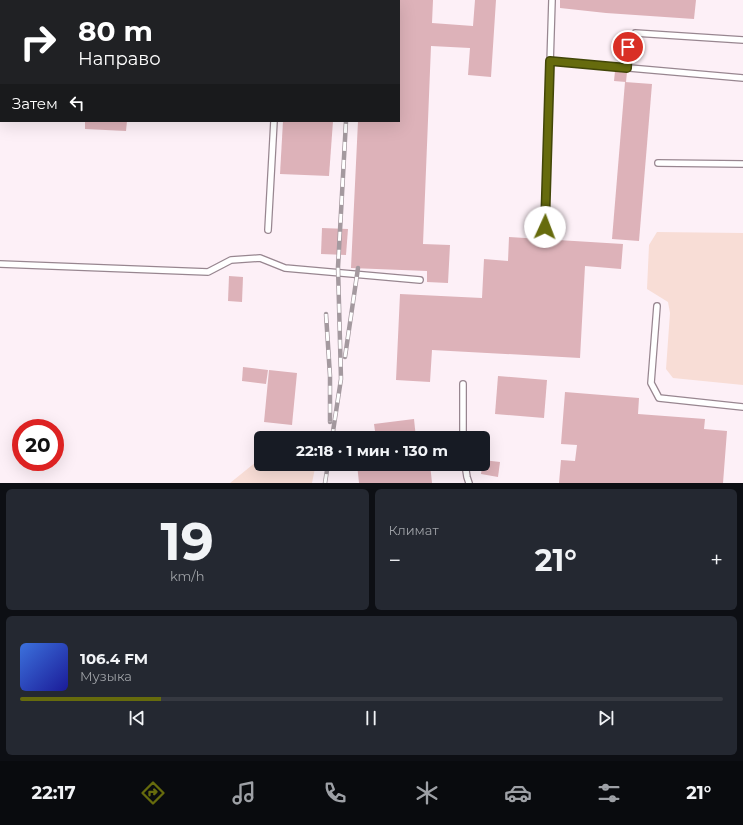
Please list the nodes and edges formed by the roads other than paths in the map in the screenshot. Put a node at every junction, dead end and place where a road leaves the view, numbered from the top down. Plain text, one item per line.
1 (552, 0) edge
2 (743, 40) edge
3 (550, 61) junction
4 (627, 68) junction
5 (743, 78) edge
6 (274, 122) edge
7 (658, 163) dead end
8 (743, 164) edge
9 (545, 227) dead end
10 (268, 230) dead end
11 (0, 264) edge
12 (420, 280) dead end
13 (658, 306) dead end
14 (463, 384) dead end
15 (743, 407) edge
16 (463, 431) edge
17 (466, 471) edge
18 (469, 483) edge

1 - 3 lane
2 - 4 lane
3 - 4 lane
3 - 9 lane
4 - 5 lane
6 - 10 lane
7 - 8 lane
11 - 12 lane
13 - 15 lane
14 - 16 lane
17 - 18 lane

